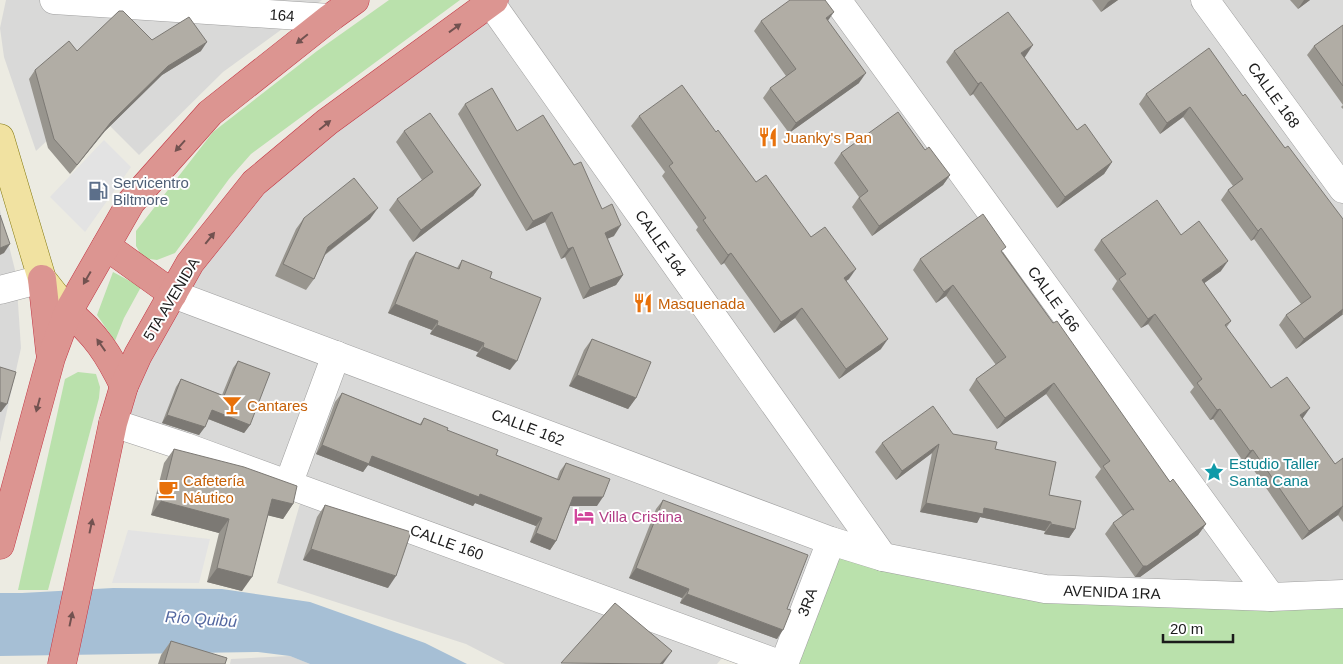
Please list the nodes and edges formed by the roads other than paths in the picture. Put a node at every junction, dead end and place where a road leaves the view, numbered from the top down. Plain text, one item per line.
1 (54, 0) edge
2 (356, 0) edge
3 (837, 0) edge
4 (1205, 0) edge
5 (492, 1) edge
6 (330, 18) junction
7 (0, 138) edge
8 (1343, 190) edge
9 (106, 246) junction
10 (42, 279) junction
11 (0, 290) edge
12 (173, 294) junction
13 (68, 312) junction
14 (336, 356) junction
15 (51, 358) junction
16 (124, 386) junction
17 (113, 423) junction
18 (288, 484) junction
19 (830, 541) junction
20 (0, 545) edge
21 (883, 557) junction
22 (1343, 594) edge
23 (1271, 597) junction
24 (62, 664) edge
25 (779, 664) edge
26 (784, 664) edge

1 - 6 street, 164
2 - 6 highway
3 - 23 street, CALLE 166
4 - 8 street, CALLE 168
12 -> 5 highway, 5TA AVENIDA
5 - 21 street, CALLE 164
6 -> 9 highway
7 - 10 main road
9 - 12 highway
9 -> 13 highway
10 - 11 street
10 - 13 main road
10 - 15 highway
12 - 14 street, CALLE 162
12 - 16 highway, 5TA AVENIDA
13 - 15 highway
16 -> 13 highway
14 - 18 street
14 - 19 street, CALLE 162
15 -> 20 highway
16 - 17 highway, 5TA AVENIDA
17 - 18 street, CALLE 160
24 -> 17 highway, 5TA AVENIDA
18 - 25 street, CALLE 160
19 - 21 street, CALLE 162
19 - 26 street, 3RA
21 - 23 street, AVENIDA 1RA
22 - 23 street, AVENIDA 1RA

